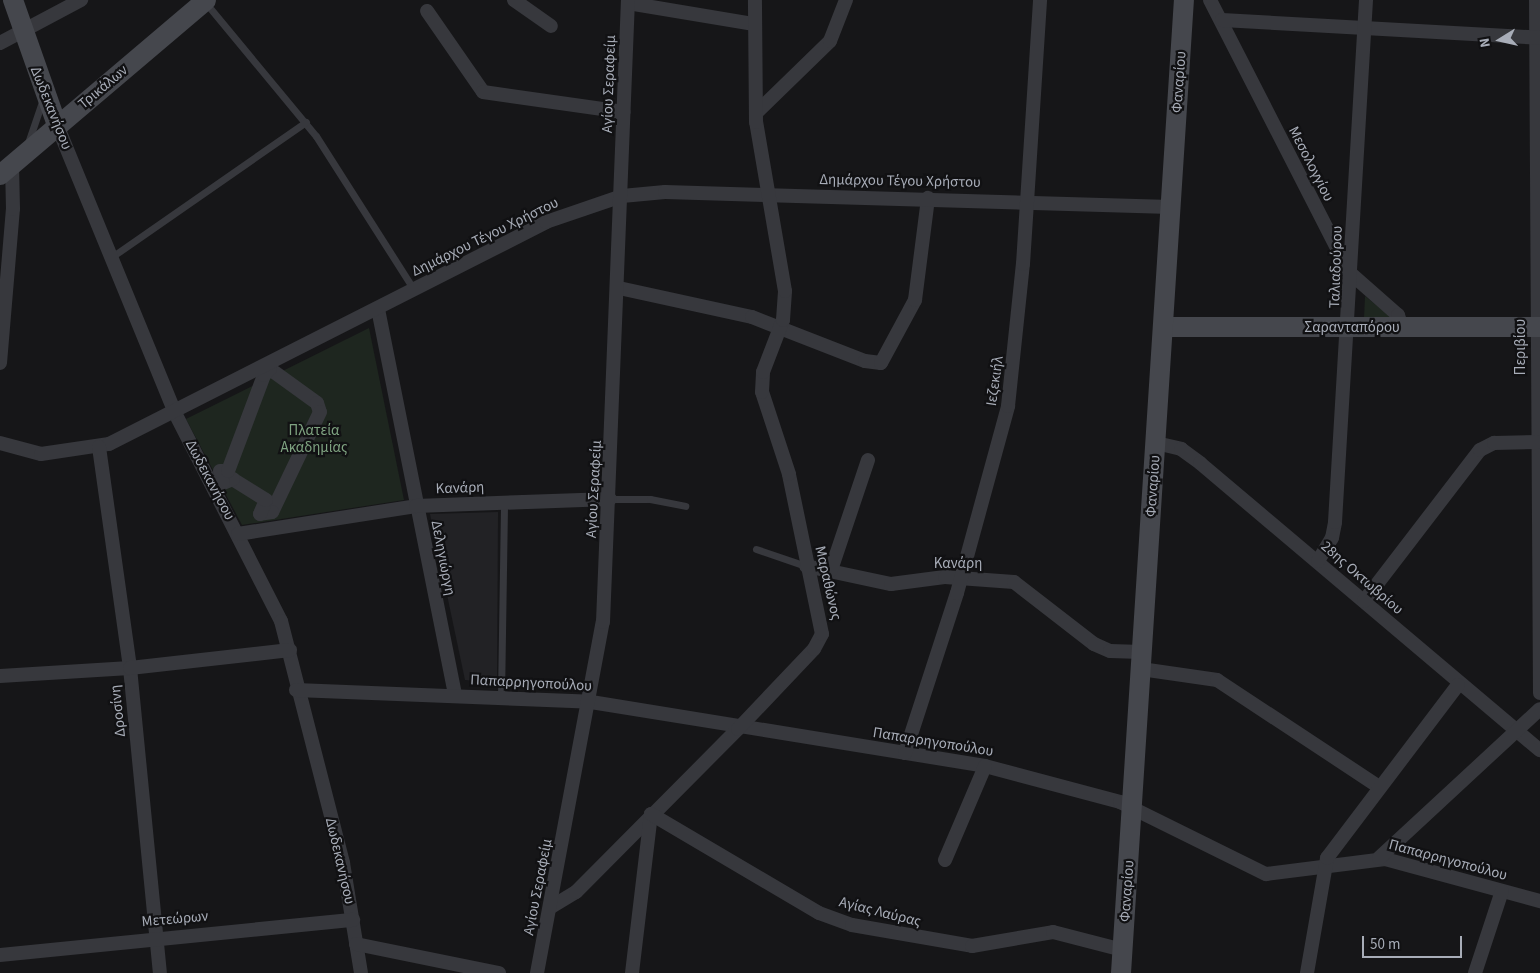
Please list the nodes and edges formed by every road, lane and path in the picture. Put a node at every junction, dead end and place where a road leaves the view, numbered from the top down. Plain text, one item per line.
1 (13, 0) edge
2 (81, 0) edge
3 (514, 0) edge
4 (755, 0) edge
5 (846, 0) edge
6 (1040, 0) edge
7 (1184, 0) edge
8 (1210, 0) edge
9 (1366, 0) edge
10 (1536, 0) edge
11 (205, 1) edge
12 (628, 1) edge
13 (427, 11) dead end
14 (1222, 20) junction
15 (754, 24) junction
16 (552, 26) dead end
17 (1364, 27) junction
18 (22, 32) junction
19 (1538, 38) edge
20 (0, 43) edge
21 (45, 94) junction
22 (624, 112) junction
23 (756, 113) junction
24 (306, 122) junction
25 (57, 125) junction
26 (12, 164) edge
27 (768, 195) junction
28 (622, 196) junction
29 (928, 198) junction
30 (1026, 201) junction
31 (1171, 207) junction
32 (1539, 228) edge
33 (113, 256) junction
34 (1352, 276) junction
35 (619, 288) junction
36 (415, 290) junction
37 (378, 309) junction
38 (781, 327) junction
39 (1163, 327) junction
40 (1539, 327) edge
41 (1350, 328) junction
42 (1402, 328) junction
43 (0, 363) edge
44 (264, 375) joint
45 (175, 413) junction
46 (1156, 442) junction
47 (1537, 442) junction
48 (0, 444) edge
49 (99, 447) junction
50 (868, 460) dead end
51 (1538, 473) edge
52 (610, 499) junction
53 (504, 503) junction
54 (416, 506) junction
55 (685, 506) dead end
56 (238, 534) junction
57 (756, 549) dead end
58 (1318, 561) junction
59 (806, 566) junction
60 (831, 570) junction
61 (960, 577) junction
62 (1364, 601) junction
63 (290, 650) junction
64 (1142, 660) junction
65 (130, 668) junction
66 (0, 676) edge
67 (1458, 685) junction
68 (296, 690) junction
69 (1540, 694) edge
70 (455, 695) junction
71 (501, 697) junction
72 (591, 702) junction
73 (1540, 709) edge
74 (738, 729) junction
75 (1515, 730) junction
76 (1540, 750) edge
77 (905, 753) junction
78 (985, 766) junction
79 (1379, 788) junction
80 (1132, 808) junction
81 (652, 814) junction
82 (1379, 858) junction
83 (945, 860) dead end
84 (1324, 868) junction
85 (1502, 891) junction
86 (1540, 901) edge
87 (551, 907) junction
88 (353, 920) junction
89 (156, 936) junction
90 (356, 944) junction
91 (1123, 950) junction
92 (0, 955) edge
93 (443, 968) edge
94 (160, 973) edge
95 (360, 973) edge
96 (499, 973) edge
97 (537, 973) edge
98 (632, 973) edge
99 (1121, 973) edge
100 (1307, 973) edge
101 (1475, 973) edge

1 - 18 main road, Δωδεκανήσου
2 - 18 street
3 - 16 street
4 - 15 street, Μαραθώνος
5 - 23 street
6 - 30 street, Ιεζεκιήλ
7 - 31 main road, Φαναρίου
8 - 14 street, Μεσολογγίου
9 - 17 street, Ταλιαδούρου
10 - 19 street, Περιβίου
11 - 24 lane
11 - 25 main road, Τρικάλων
12 - 15 street
12 - 22 street, Αγίου Σεραφείμ
13 - 22 street
14 - 17 street
14 - 34 street, Μεσολογγίου
15 - 23 street, Μαραθώνος
17 - 19 street
17 - 34 street, Ταλιαδούρου
18 - 20 street
18 - 21 main road, Δωδεκανήσου
19 - 32 street, Περιβίου
21 - 25 main road, Δωδεκανήσου
21 - 26 lane
22 - 28 street, Αγίου Σεραφείμ
23 - 27 street, Μαραθώνος
24 - 33 lane
24 - 36 lane
25 - 26 main road, Τρικάλων
25 - 33 street, Δωδεκανήσου
26 - 43 street
27 - 28 street, Δημάρχου Τέγου Χρήστου
27 - 29 street, Δημάρχου Τέγου Χρήστου
27 - 38 street, Μαραθώνος
28 - 35 street, Αγίου Σεραφείμ
28 - 36 street, Δημάρχου Τέγου Χρήστου
29 - 30 street, Δημάρχου Τέγου Χρήστου
29 - 38 street
30 - 31 street, Δημάρχου Τέγου Χρήστου
30 - 61 street, Ιεζεκιήλ
31 - 39 main road, Φαναρίου
32 - 40 street, Περιβίου
33 - 45 street, Δωδεκανήσου
34 - 41 street, Ταλιαδούρου
34 - 42 street, Μεσολογγίου
35 - 38 street
35 - 52 street, Αγίου Σεραφείμ
36 - 37 street, Δημάρχου Τέγου Χρήστου
37 - 45 street, Δημάρχου Τέγου Χρήστου
37 - 54 street, Δεληγιώργη
38 - 59 street, Μαραθώνος
39 - 41 main road, Σαρανταπόρου
39 - 46 main road, Φαναρίου
40 - 42 main road, Σαρανταπόρου
40 - 47 street, Περιβίου
41 - 42 main road, Σαρανταπόρου
41 - 58 street, Ταλιαδούρου
44 - 44 street
45 - 49 street, Δημάρχου Τέγου Χρήστου
45 - 56 street, Δωδεκανήσου
46 - 58 street, 28ης Οκτωβρίου
46 - 64 main road, Φαναρίου
47 - 51 street, Περιβίου
47 - 62 street
48 - 49 street, Δημάρχου Τέγου Χρήστου
49 - 65 street, Δροσίνη
50 - 60 street
51 - 69 street, Περιβίου
52 - 53 street, Κανάρη
52 - 55 lane, Κανάρη
52 - 72 street, Αγίου Σεραφείμ
53 - 54 street, Κανάρη
53 - 71 lane
54 - 56 street, Κανάρη
54 - 70 street, Δεληγιώργη
56 - 63 street, Δωδεκανήσου
57 - 59 lane, Κανάρη
58 - 62 street, 28ης Οκτωβρίου
59 - 60 street, Κανάρη
59 - 74 street, Μαραθώνος
60 - 61 street, Κανάρη
61 - 64 street, Κανάρη
61 - 77 street, Ιεζεκιήλ
62 - 67 street, 28ης Οκτωβρίου
63 - 65 street
63 - 68 street, Δωδεκανήσου
64 - 79 street, Κανάρη
64 - 80 main road, Φαναρίου
65 - 66 street
65 - 89 street, Δροσίνη
67 - 75 street, 28ης Οκτωβρίου
67 - 79 street
68 - 70 street, Παπαρρηγοπούλου
68 - 88 street, Δωδεκανήσου
70 - 71 street, Παπαρρηγοπούλου
71 - 72 street, Παπαρρηγοπούλου
72 - 74 street, Παπαρρηγοπούλου
72 - 87 street, Αγίου Σεραφείμ
73 - 75 street
74 - 77 street, Παπαρρηγοπούλου
74 - 81 street, Μαραθώνος
75 - 76 street, 28ης Οκτωβρίου
75 - 82 street
77 - 78 street, Παπαρρηγοπούλου
78 - 80 street, Παπαρρηγοπούλου
78 - 83 street
79 - 84 street
80 - 84 street, Παπαρρηγοπούλου
80 - 91 main road, Φαναρίου
81 - 87 street, Μαραθώνος
81 - 91 street, Αγίας Λαύρας
81 - 98 street
82 - 84 street, Παπαρρηγοπούλου
82 - 85 street, Παπαρρηγοπούλου
84 - 100 street
85 - 86 street, Παπαρρηγοπούλου
85 - 101 street
87 - 97 street, Αγίου Σεραφείμ
88 - 89 street, Μετεώρων
88 - 90 street, Δωδεκανήσου
89 - 92 street, Μετεώρων
89 - 94 street, Δροσίνη
90 - 93 street
90 - 95 street, Δωδεκανήσου
91 - 99 main road, Φαναρίου
93 - 96 street

